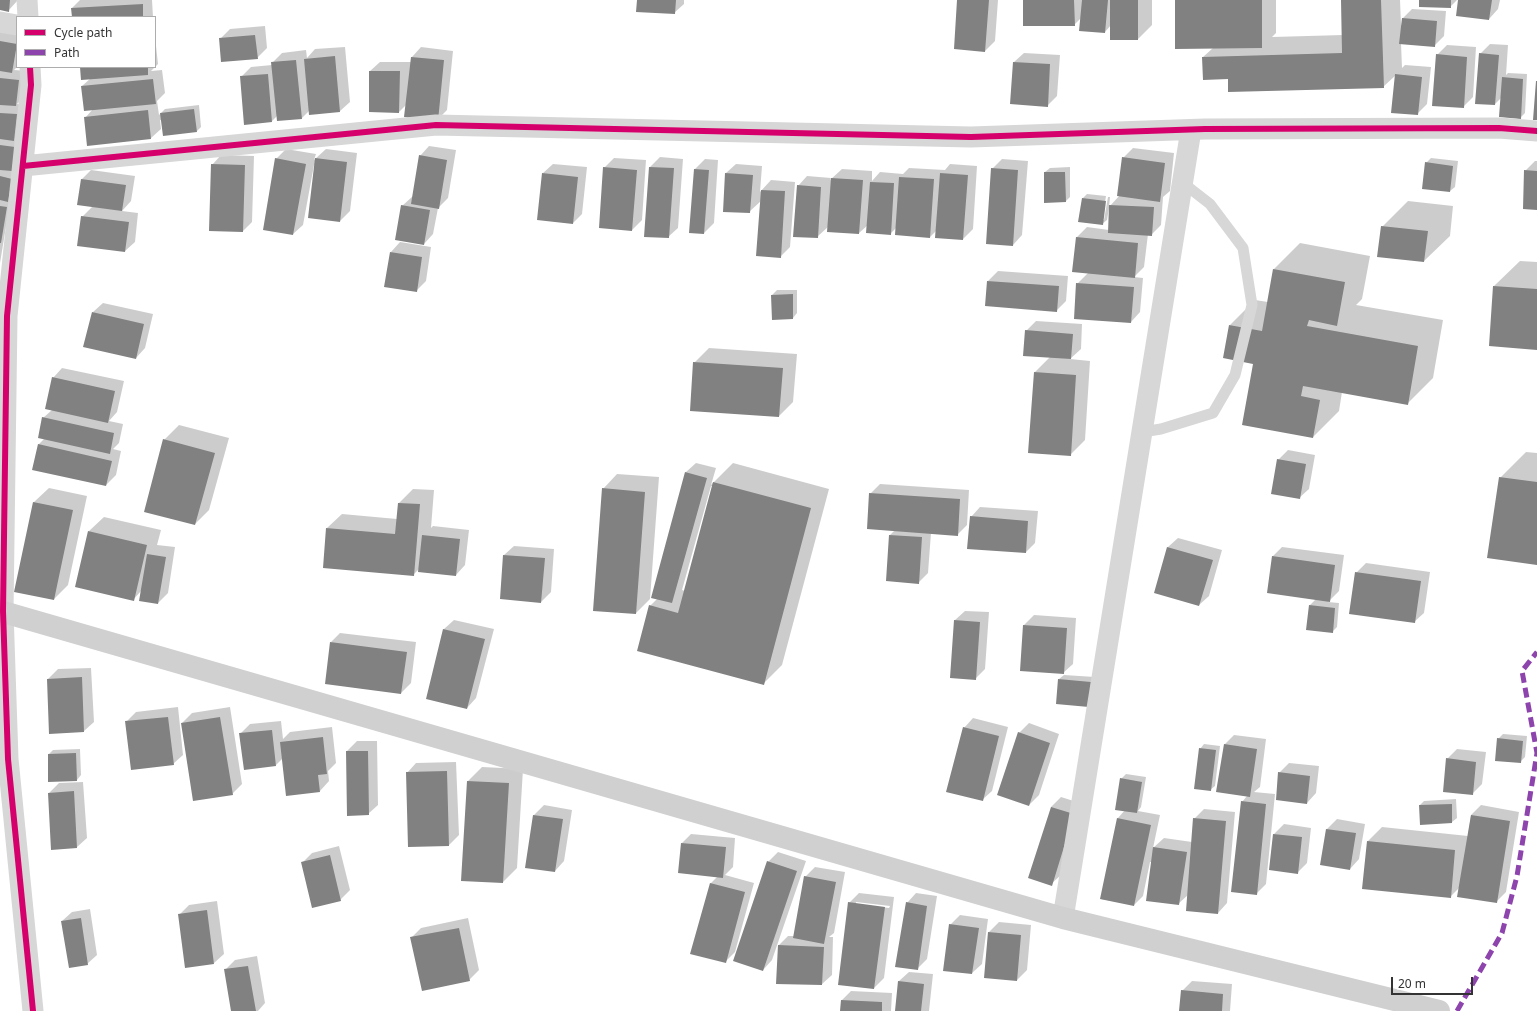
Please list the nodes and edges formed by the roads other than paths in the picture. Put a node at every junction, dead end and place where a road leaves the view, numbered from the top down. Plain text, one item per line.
1 (27, 0) edge
2 (28, 16) edge
3 (0, 22) edge
4 (16, 25) edge
5 (30, 68) edge
6 (1191, 130) junction
7 (1537, 131) edge
8 (23, 166) junction
9 (1183, 183) junction
10 (4, 315) edge
11 (1142, 432) junction
12 (1, 611) edge
13 (1063, 918) junction
14 (33, 1011) edge
15 (1438, 1011) edge

1 - 2 street
3 - 4 street
5 - 8 street
6 - 7 street
6 - 8 street
6 - 9 street
8 - 10 street
9 - 11 street
9 - 11 lane
10 - 12 street
11 - 13 street
12 - 13 main road
12 - 14 street
13 - 15 main road

